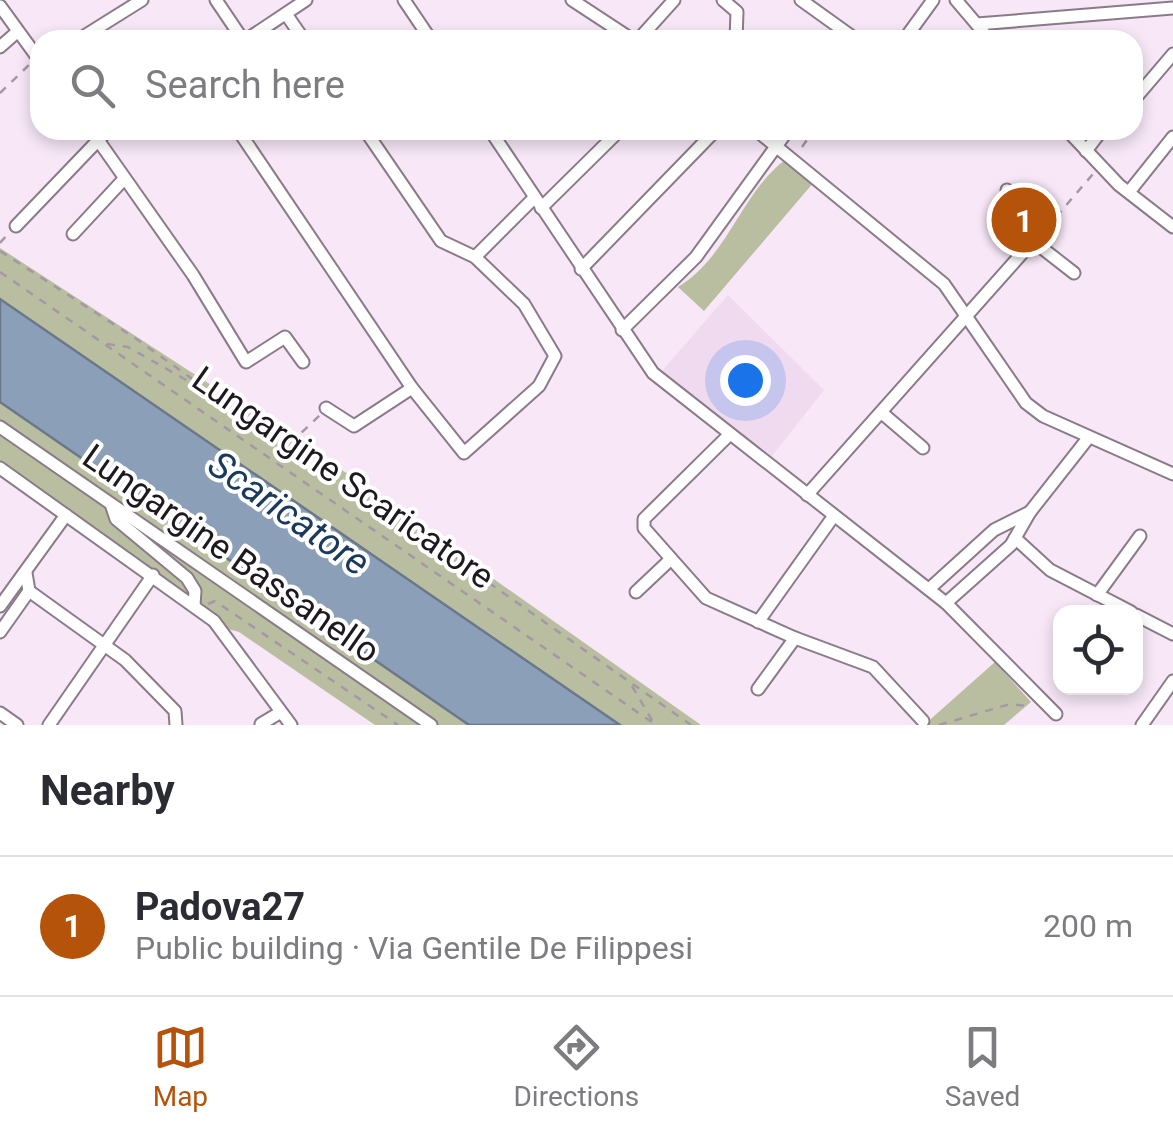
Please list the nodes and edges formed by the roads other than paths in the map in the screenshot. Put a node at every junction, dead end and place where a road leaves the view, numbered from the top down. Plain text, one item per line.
1 (142, 0) edge
2 (216, 0) edge
3 (306, 0) edge
4 (404, 0) edge
5 (572, 0) edge
6 (674, 0) edge
7 (723, 0) edge
8 (801, 0) edge
9 (933, 0) edge
10 (956, 0) edge
11 (0, 6) edge
12 (1173, 8) edge
13 (286, 14) junction
14 (977, 24) junction
15 (94, 30) edge
16 (237, 30) edge
17 (260, 30) edge
18 (297, 30) edge
19 (424, 30) edge
20 (620, 30) edge
21 (646, 30) edge
22 (736, 30) edge
23 (842, 30) edge
24 (911, 30) edge
25 (982, 30) edge
26 (17, 32) junction
27 (0, 47) edge
28 (30, 49) edge
29 (1173, 54) edge
30 (1143, 90) edge
31 (1173, 137) edge
32 (91, 140) edge
33 (102, 140) edge
34 (245, 140) edge
35 (372, 140) edge
36 (497, 140) edge
37 (609, 140) edge
38 (706, 140) edge
39 (771, 140) edge
40 (781, 140) edge
41 (1076, 140) edge
42 (1094, 140) edge
43 (778, 145) junction
44 (1086, 151) junction
45 (124, 179) junction
46 (1007, 190) dead end
47 (1129, 192) junction
48 (538, 203) junction
49 (16, 226) dead end
50 (1173, 226) edge
51 (73, 234) dead end
52 (1033, 240) junction
53 (474, 257) junction
54 (582, 269) junction
55 (1074, 274) dead end
56 (968, 315) junction
57 (622, 330) junction
58 (302, 362) dead end
59 (412, 388) junction
60 (326, 408) dead end
61 (882, 413) junction
62 (0, 427) edge
63 (729, 435) junction
64 (1090, 437) junction
65 (923, 448) dead end
66 (0, 468) edge
67 (1173, 474) edge
68 (807, 494) junction
69 (113, 506) junction
70 (1030, 512) junction
71 (66, 515) junction
72 (833, 517) junction
73 (1140, 536) dead end
74 (1015, 538) junction
75 (670, 559) junction
76 (26, 572) junction
77 (153, 576) junction
78 (929, 590) junction
79 (29, 591) junction
80 (636, 592) dead end
81 (1097, 596) junction
82 (946, 603) junction
83 (1115, 605) edge
84 (0, 606) edge
85 (199, 609) junction
86 (1143, 619) edge
87 (758, 622) junction
88 (0, 632) edge
89 (1173, 634) edge
90 (795, 638) junction
91 (104, 645) junction
92 (1173, 680) edge
93 (758, 689) dead end
94 (281, 712) junction
95 (0, 713) edge
96 (1056, 714) dead end
97 (923, 721) dead end
98 (262, 724) edge
99 (17, 725) edge
100 (49, 725) edge
101 (176, 725) edge
102 (291, 725) edge
103 (431, 725) edge
104 (1142, 725) edge

1 - 15 street
2 - 16 street
3 - 13 street
4 - 19 street
5 - 20 street
6 - 21 street
7 - 22 street
8 - 23 street
9 - 24 street
10 - 14 street
11 - 26 street
12 - 14 street
13 - 17 street
13 - 18 street
14 - 25 street
26 - 27 street
26 - 28 street
29 - 30 street
31 - 47 street
32 - 49 street
33 - 45 street
34 - 59 street
35 - 53 street
36 - 48 street
37 - 48 street
38 - 54 street
39 - 43 street
40 - 43 street
41 - 44 street
42 - 44 street
43 - 56 street
43 - 57 street
44 - 47 street
45 - 51 street
45 - 58 street
46 - 52 street
47 - 50 street
48 - 53 street
48 - 54 street
52 - 55 street
52 - 56 street
53 - 59 street
54 - 57 street
56 - 61 street
56 - 64 street
57 - 63 street
59 - 60 street
61 - 65 street
61 - 68 street
62 - 69 street, Lungargine Bassanello
63 - 68 street
63 - 75 street
64 - 67 street
64 - 70 street
66 - 71 street
68 - 72 street
69 - 85 street
69 - 103 street, Lungargine Bassanello
70 - 74 street
70 - 78 street
71 - 76 street
71 - 77 street
72 - 78 street
72 - 87 street
73 - 81 street
74 - 81 street
74 - 82 street
75 - 80 street
75 - 87 street
76 - 79 street
76 - 84 street
77 - 85 street
77 - 91 street
78 - 82 street
79 - 88 street
79 - 91 street
81 - 83 street
82 - 96 street
85 - 94 street
86 - 89 street
87 - 90 street
90 - 93 street
90 - 97 street
91 - 100 street
91 - 101 street
92 - 104 street
94 - 98 street
94 - 102 street
95 - 99 street

